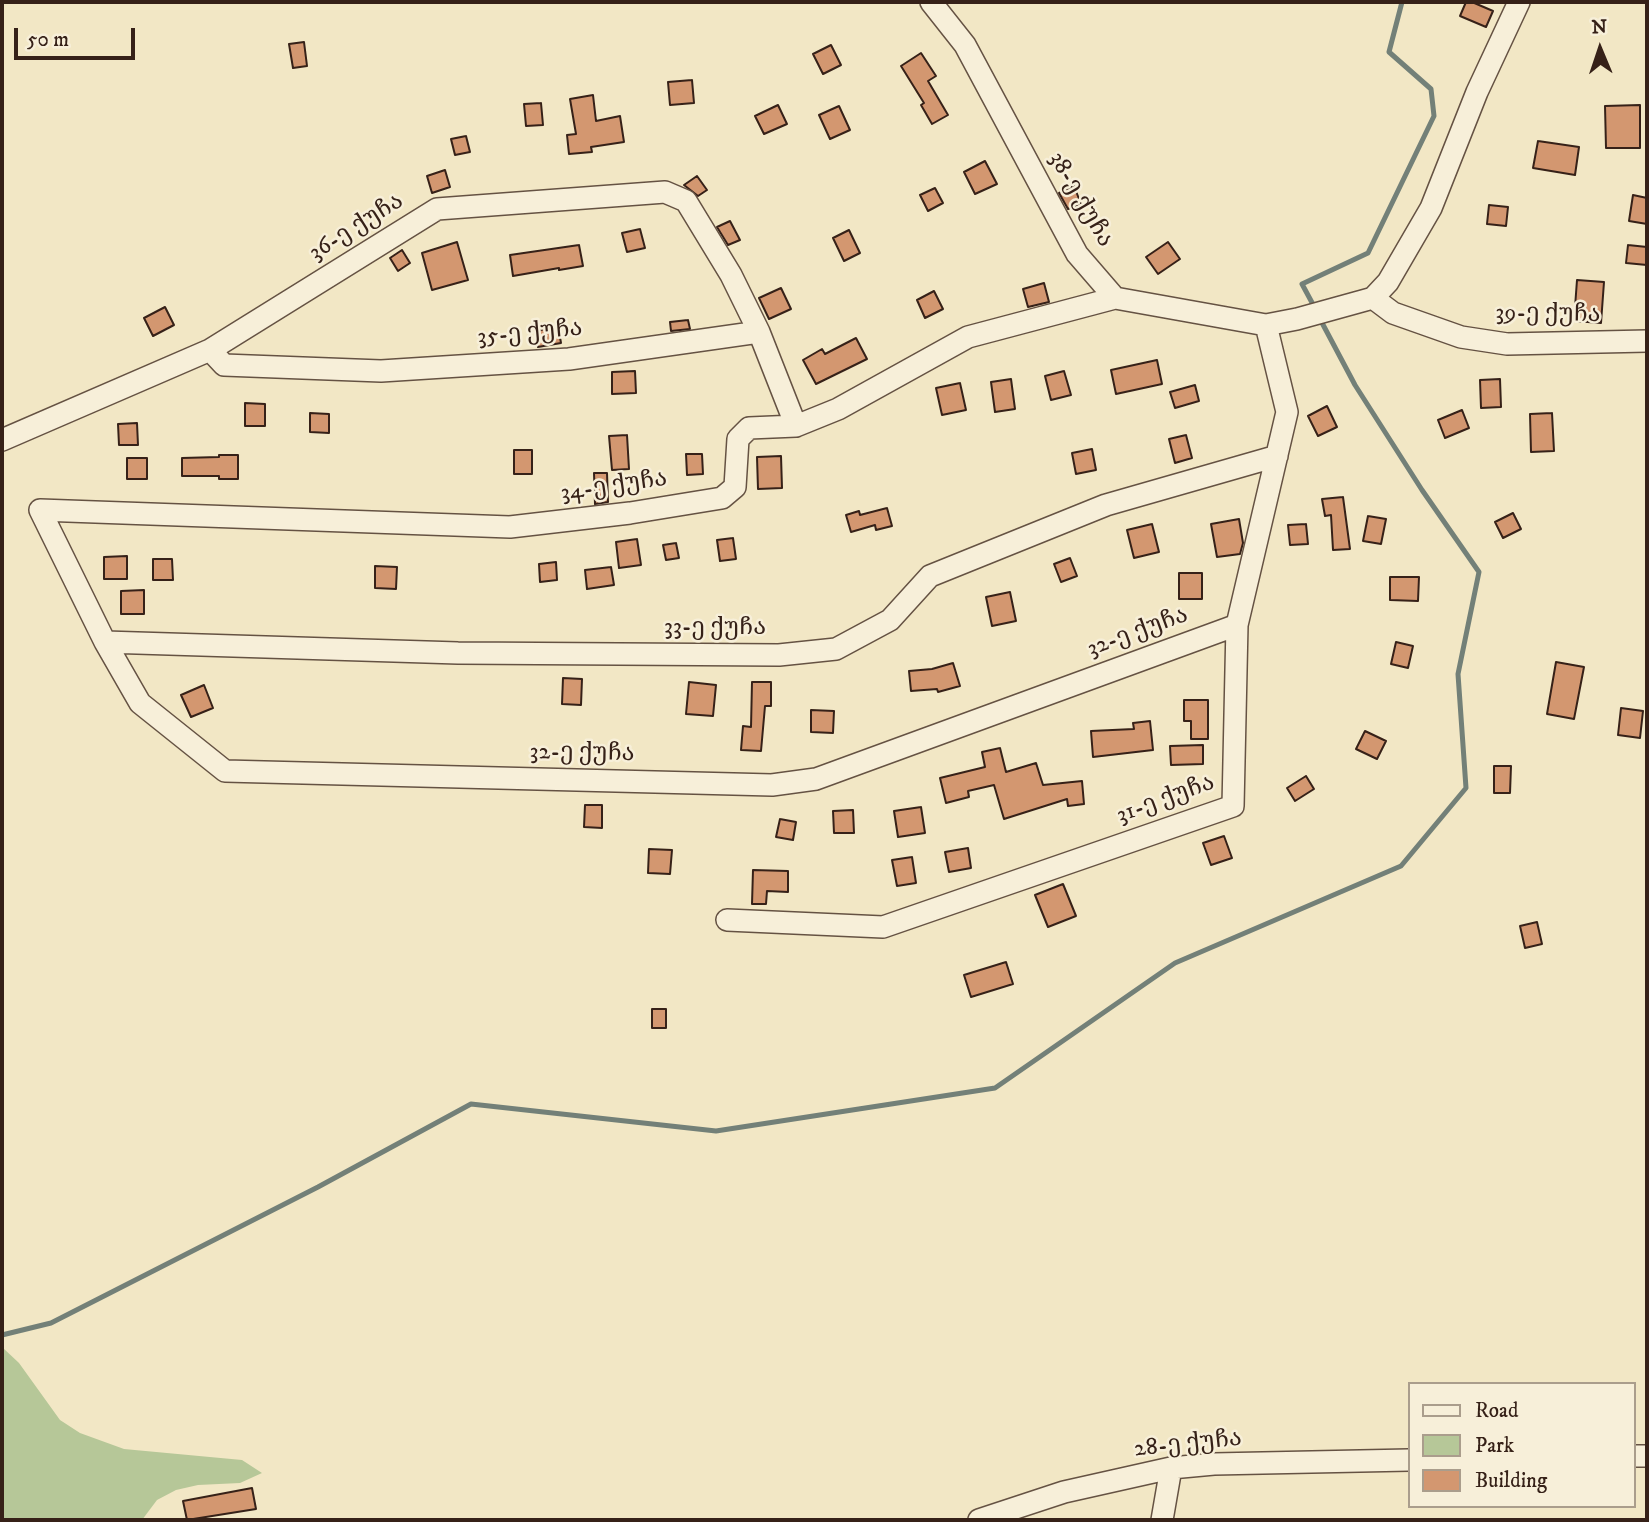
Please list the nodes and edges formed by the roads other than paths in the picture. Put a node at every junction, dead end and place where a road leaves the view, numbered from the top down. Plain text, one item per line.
1 (931, 2) edge
2 (1519, 2) edge
3 (1115, 298) junction
4 (1374, 298) junction
5 (1266, 325) junction
6 (759, 332) junction
7 (1647, 341) edge
8 (210, 350) junction
9 (796, 426) junction
10 (2, 440) edge
11 (1277, 456) junction
12 (40, 510) joint
13 (1237, 625) junction
14 (105, 642) junction
15 (727, 920) dead end
16 (1408, 1460) edge
17 (1171, 1468) junction
18 (979, 1520) edge
19 (1162, 1520) edge

1 - 3 street, 38-ე ქუჩა
2 - 4 street
3 - 5 street
3 - 9 street, 34-ე ქუჩა
4 - 5 street
4 - 7 street, 39-ე ქუჩა
5 - 11 street, 31-ე ქუჩა
6 - 8 street, 35-ე ქუჩა
6 - 8 street, 36-ე ქუჩა
6 - 9 street
8 - 10 street, 36-ე ქუჩა
9 - 12 street, 34-ე ქუჩა
11 - 13 street, 31-ე ქუჩა
11 - 14 street, 33-ე ქუჩა
12 - 14 street, 32-ე ქუჩა
13 - 14 street, 32-ე ქუჩა
13 - 15 street, 31-ე ქუჩა
16 - 17 street, 28-ე ქუჩა
17 - 18 street, 28-ე ქუჩა
17 - 19 street

